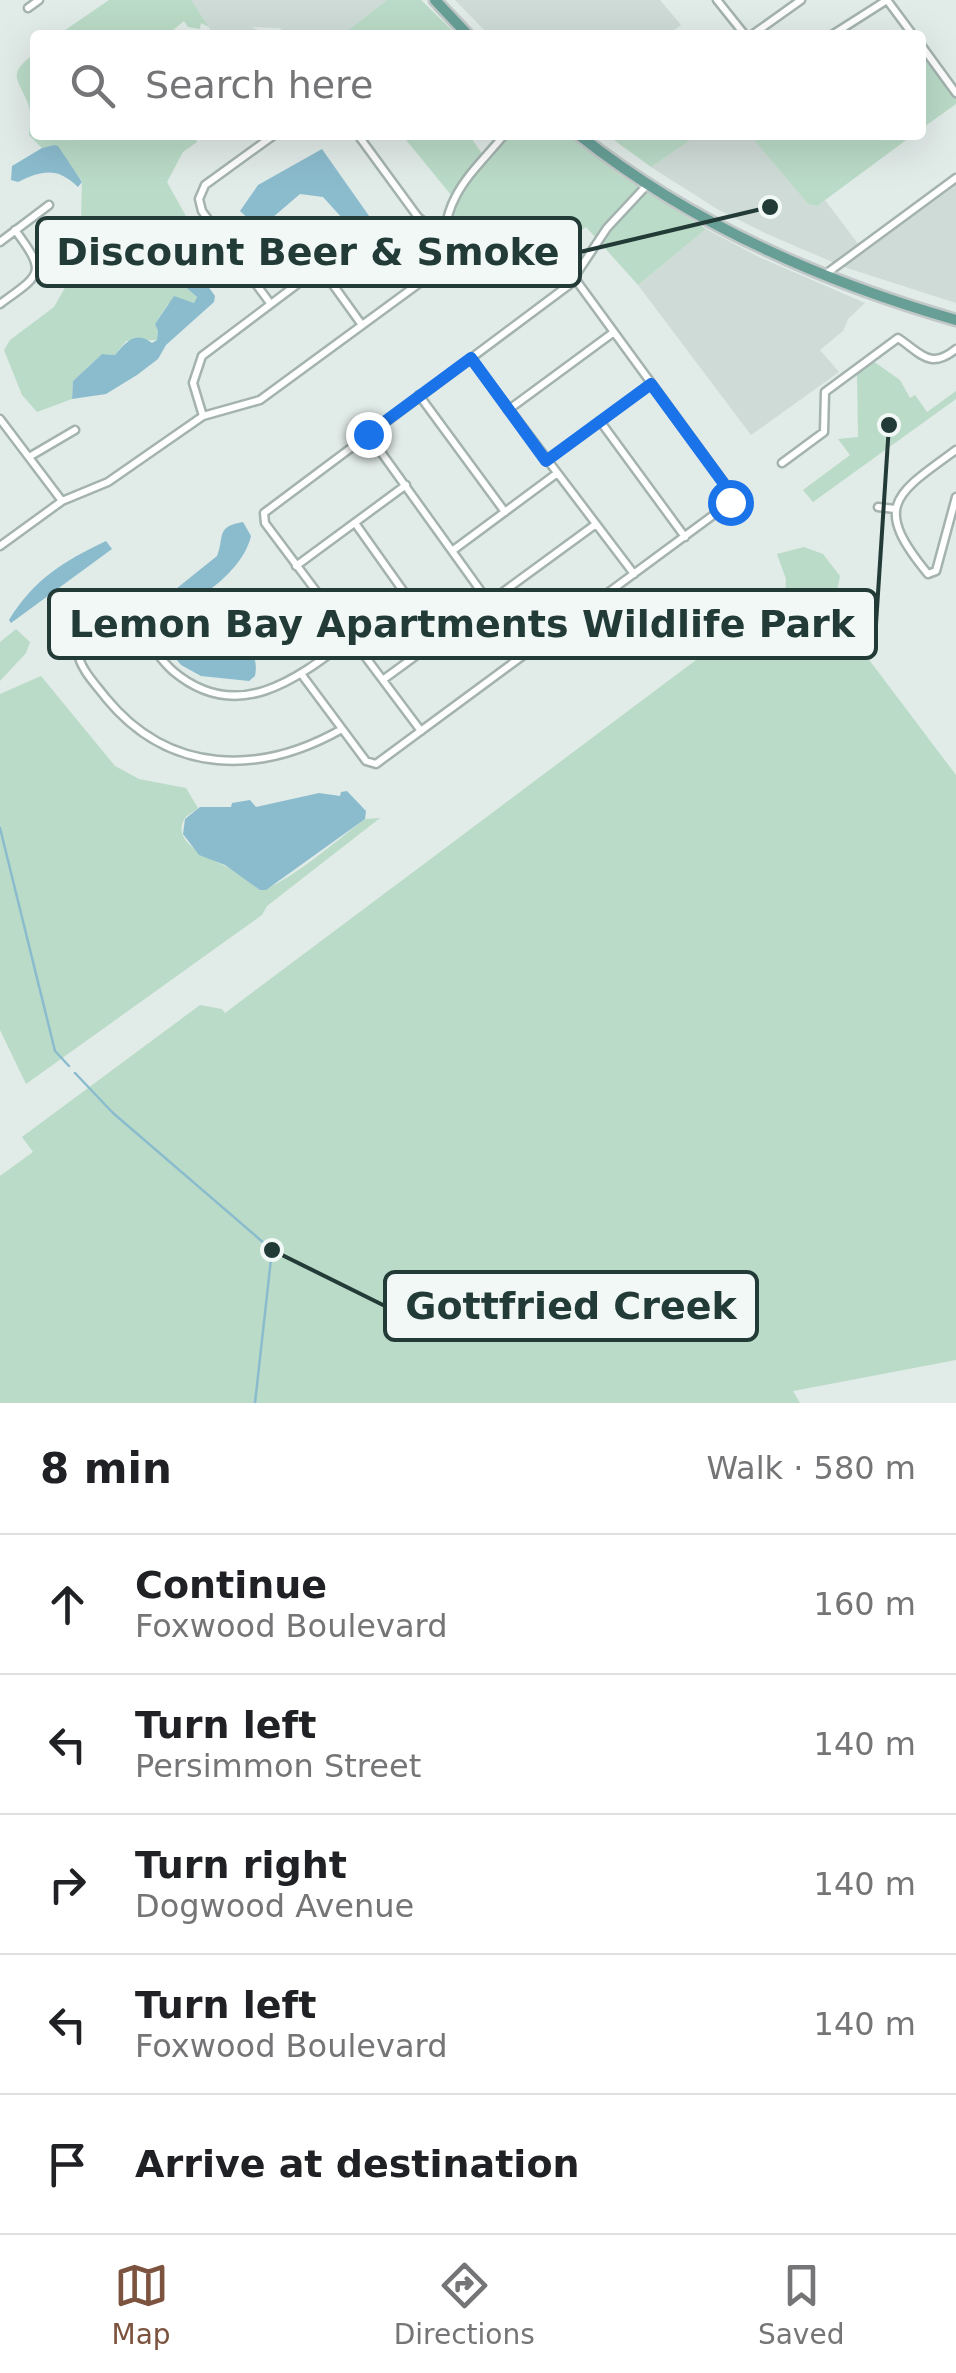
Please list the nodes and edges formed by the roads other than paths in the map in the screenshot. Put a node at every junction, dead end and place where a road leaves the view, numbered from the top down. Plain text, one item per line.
1 (38, 0) edge
2 (435, 0) edge
3 (717, 0) edge
4 (800, 0) edge
5 (887, 0) edge
6 (28, 8) dead end
7 (463, 30) edge
8 (744, 30) edge
9 (755, 30) edge
10 (840, 30) edge
11 (910, 30) edge
12 (926, 52) edge
13 (956, 92) edge
14 (267, 140) edge
15 (362, 140) edge
16 (500, 140) edge
17 (586, 140) edge
18 (956, 178) edge
19 (648, 184) junction
20 (49, 206) dead end
21 (444, 229) junction
22 (15, 230) junction
23 (310, 241) dead end
24 (0, 242) edge
25 (320, 267) junction
26 (573, 276) junction
27 (822, 277) junction
28 (270, 303) junction
29 (0, 304) edge
30 (956, 320) edge
31 (362, 325) junction
32 (614, 332) junction
33 (956, 349) edge
34 (471, 358) junction
35 (651, 384) junction
36 (419, 395) junction
37 (508, 410) junction
38 (202, 416) junction
39 (0, 419) edge
40 (600, 421) junction
41 (74, 430) dead end
42 (368, 434) junction
43 (955, 453) edge
44 (29, 457) junction
45 (546, 461) junction
46 (782, 463) dead end
47 (556, 474) junction
48 (406, 485) junction
49 (956, 497) edge
50 (62, 501) junction
51 (878, 506) dead end
52 (895, 508) junction
53 (505, 512) junction
54 (355, 522) junction
55 (596, 524) junction
56 (685, 537) junction
57 (0, 546) edge
58 (452, 551) junction
59 (296, 566) junction
60 (634, 574) junction
61 (489, 602) junction
62 (352, 638) junction
63 (438, 640) junction
64 (526, 654) junction
65 (302, 675) junction
66 (384, 680) junction
67 (342, 729) junction
68 (421, 731) junction

1 - 6 street
2 - 7 main road
3 - 8 street
4 - 9 street
5 - 10 street
5 - 11 street
12 - 13 street
14 - 28 street
15 - 21 street
16 - 21 street
17 - 19 main road
18 - 27 street
19 - 26 street
19 - 27 main road
20 - 22 street
21 - 31 street
22 - 24 street
22 - 29 street
23 - 25 street
25 - 28 street
25 - 31 street
26 - 32 street
26 - 34 street
27 - 30 main road
28 - 38 street
31 - 38 street
32 - 35 street
32 - 37 street
33 - 46 street
34 - 36 street
34 - 37 street
35 - 40 street
35 - 56 street
36 - 42 street
36 - 53 street
37 - 45 street
38 - 50 street
39 - 44 street
40 - 45 street
40 - 56 street
41 - 44 street
42 - 48 street
42 - 59 street
43 - 52 street
44 - 50 street
45 - 47 street
47 - 53 street
47 - 55 street
48 - 54 street
48 - 58 street
49 - 52 street
50 - 57 street
51 - 52 street
53 - 58 street
54 - 59 street
54 - 63 street
55 - 60 street
55 - 61 street
56 - 60 street
58 - 61 street
59 - 62 street
60 - 64 street
61 - 63 street
61 - 64 street
62 - 65 street
62 - 66 street
63 - 66 street
64 - 68 street
65 - 67 street
65 - 67 street
66 - 68 street
67 - 68 street

